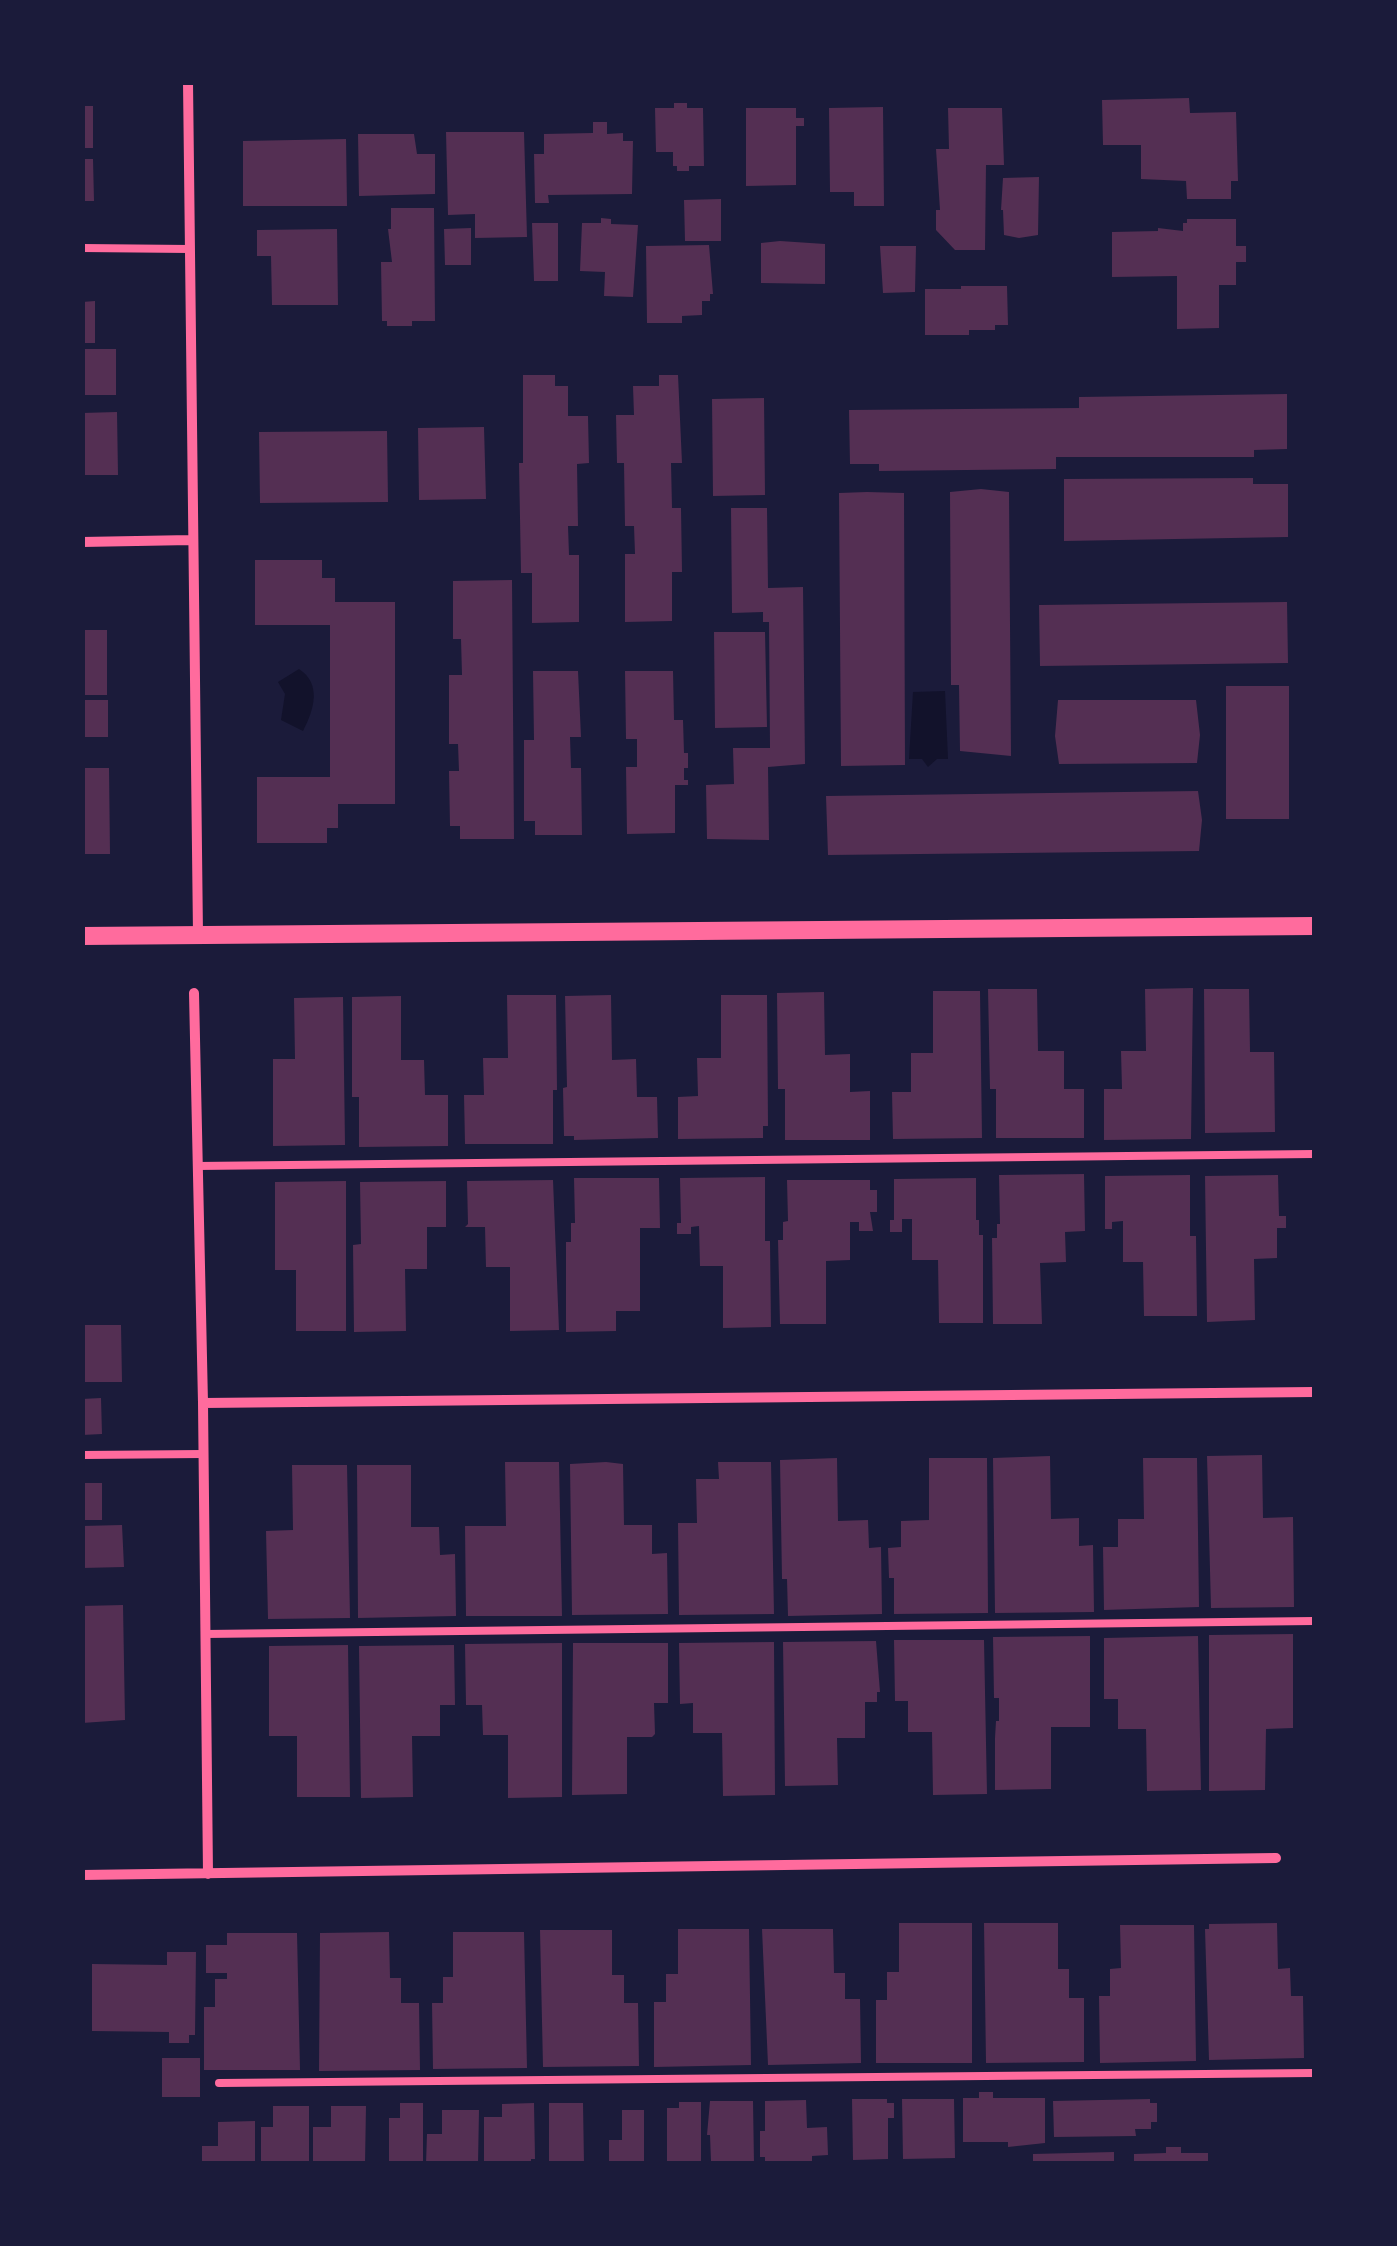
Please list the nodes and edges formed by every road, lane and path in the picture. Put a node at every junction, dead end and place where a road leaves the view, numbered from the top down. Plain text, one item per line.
1 (188, 82) edge
2 (82, 248) edge
3 (190, 249) junction
4 (191, 540) junction
5 (82, 542) edge
6 (1314, 926) edge
7 (198, 935) junction
8 (82, 936) edge
9 (194, 993) dead end
10 (1314, 1154) edge
11 (198, 1166) junction
12 (1314, 1392) edge
13 (203, 1403) junction
14 (203, 1454) junction
15 (82, 1455) edge
16 (1314, 1621) edge
17 (205, 1634) junction
18 (1276, 1858) dead end
19 (208, 1874) junction
20 (82, 1875) edge
21 (1314, 2073) edge
22 (219, 2083) dead end

1 - 3 street
2 - 3 lane
3 - 4 street
4 - 5 street
4 - 7 street
6 - 7 street
7 - 8 street
9 - 11 street
10 - 11 lane
11 - 13 street
12 - 13 street
13 - 14 street
14 - 15 lane
14 - 17 street
16 - 17 lane
17 - 19 street
18 - 19 street
19 - 20 street
21 - 22 lane

